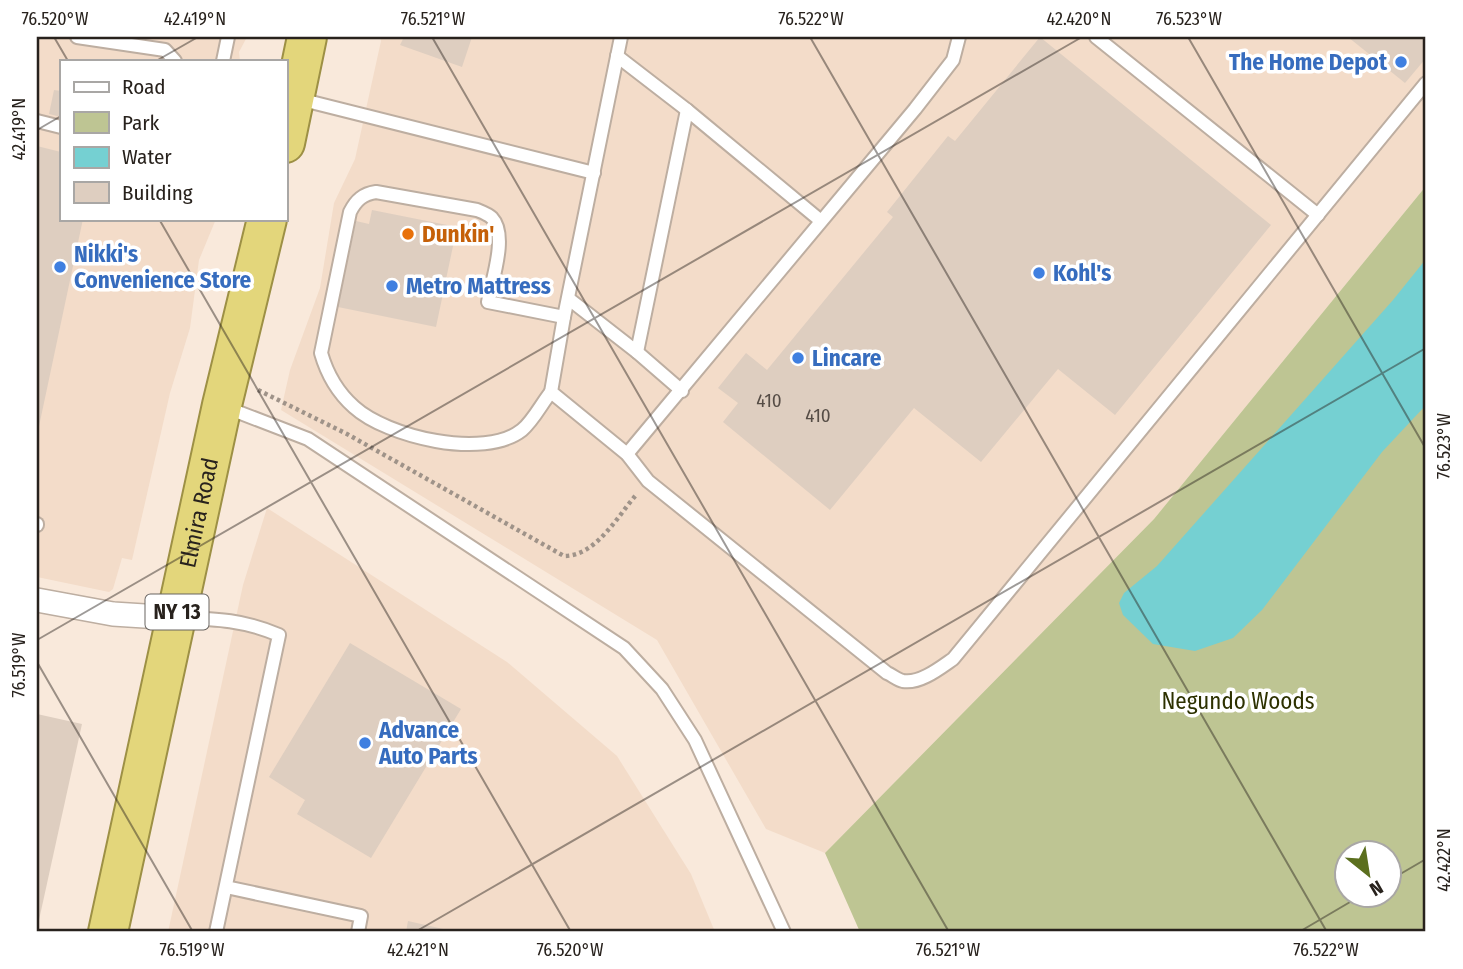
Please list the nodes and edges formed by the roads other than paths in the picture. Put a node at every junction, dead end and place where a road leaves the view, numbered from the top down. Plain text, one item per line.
1 (77, 37) edge
2 (228, 37) edge
3 (307, 37) edge
4 (621, 37) edge
5 (959, 37) edge
6 (1096, 37) edge
7 (617, 56) junction
8 (174, 60) edge
9 (223, 60) edge
10 (1426, 83) edge
11 (296, 98) junction
12 (687, 110) junction
13 (37, 121) edge
14 (60, 127) edge
15 (287, 135) edge
16 (594, 173) junction
17 (1318, 215) junction
18 (267, 220) edge
19 (821, 221) junction
20 (569, 299) junction
21 (564, 317) junction
22 (637, 352) junction
23 (225, 391) junction
24 (682, 391) junction
25 (551, 392) junction
26 (627, 454) junction
27 (37, 600) edge
28 (176, 618) junction
29 (226, 887) junction
30 (108, 932) edge
31 (216, 932) edge
32 (358, 932) edge
33 (784, 932) edge

1 - 8 lane
2 - 9 lane
3 - 11 highway
4 - 7 lane
5 - 19 lane
6 - 17 lane
7 - 12 lane
7 - 16 lane
10 - 17 lane
11 - 15 highway
11 - 16 lane
12 - 19 lane
12 - 22 lane
13 - 14 lane
16 - 20 lane
17 - 26 lane
18 - 23 highway, Elmira Road / NY 13
19 - 24 lane
20 - 21 lane
20 - 22 lane
21 - 25 lane
21 - 25 lane
22 - 24 lane
23 - 28 highway, Elmira Road / NY 13
23 - 33 lane
24 - 26 lane
25 - 26 lane
27 - 28 street
28 - 29 lane
28 - 30 highway, Elmira Road / NY 13
29 - 31 lane
29 - 32 lane

